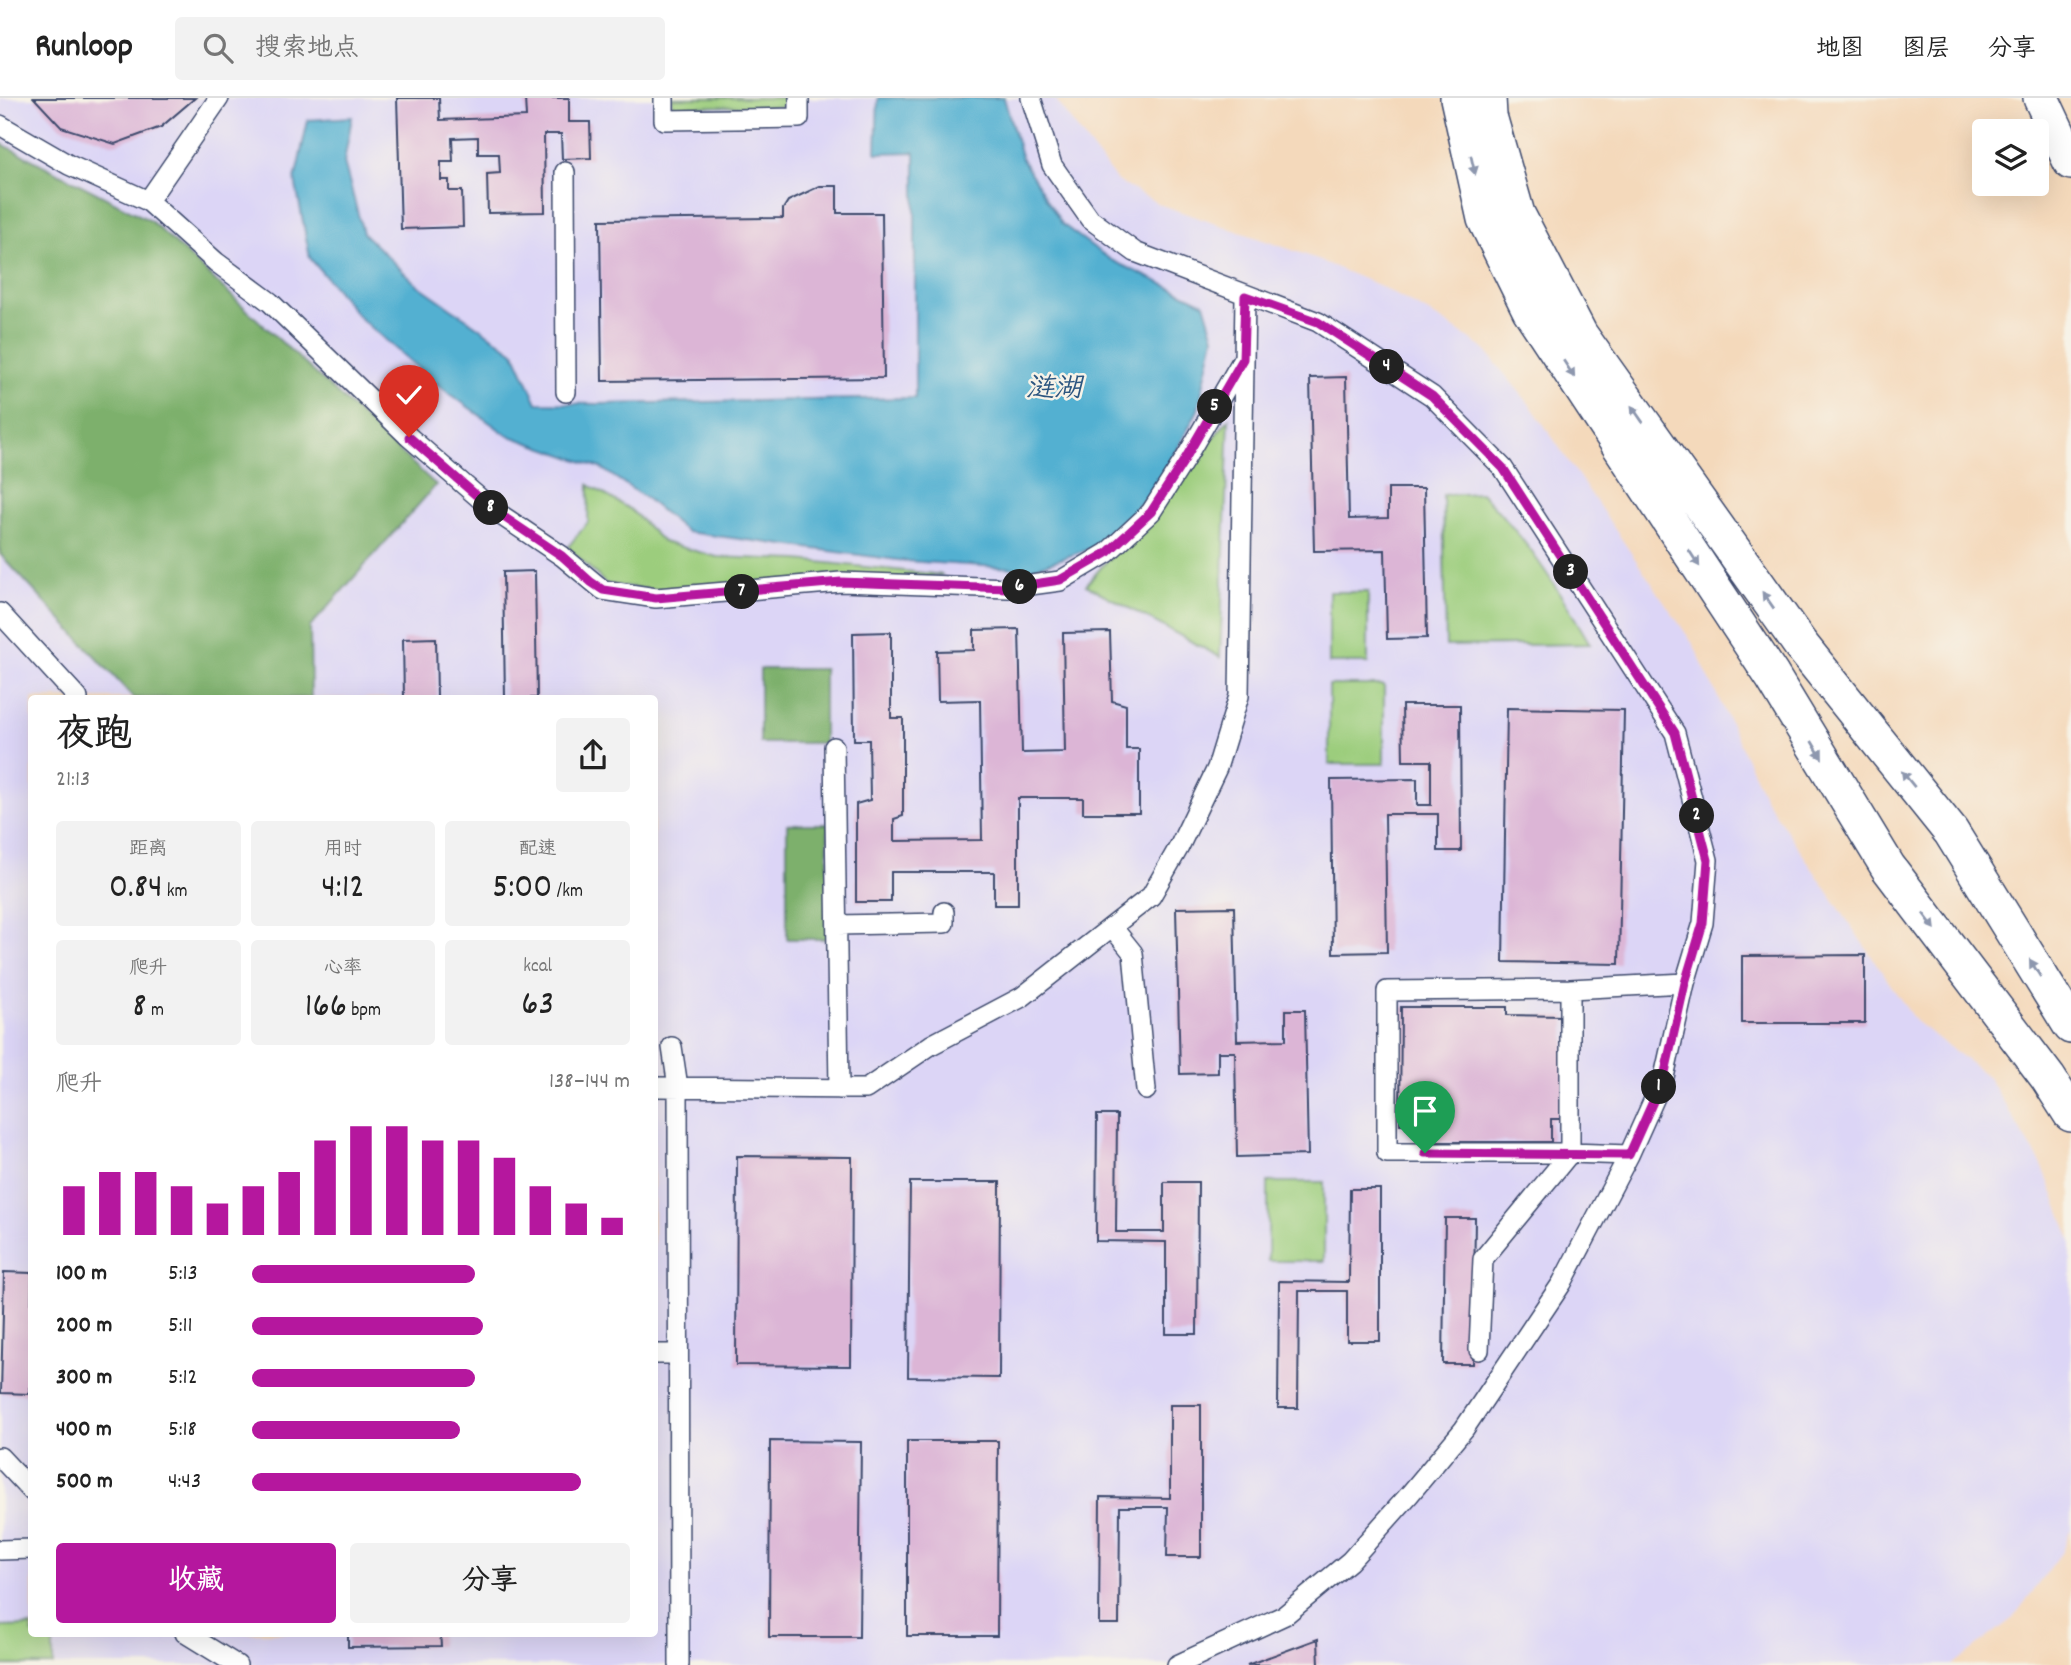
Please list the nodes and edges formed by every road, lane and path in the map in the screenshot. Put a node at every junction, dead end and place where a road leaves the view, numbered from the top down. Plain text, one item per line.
1 (219, 98) edge
2 (664, 98) edge
3 (799, 98) edge
4 (1031, 98) edge
5 (1458, 98) edge
6 (1488, 98) edge
7 (2040, 98) edge
8 (0, 125) edge
9 (2071, 162) edge
10 (565, 172) dead end
11 (148, 201) junction
12 (1245, 296) junction
13 (1243, 359) junction
14 (566, 391) dead end
15 (0, 613) edge
16 (75, 695) edge
17 (834, 747) dead end
18 (944, 912) dead end
19 (836, 925) junction
20 (1112, 928) junction
21 (1685, 983) junction
22 (1570, 989) junction
23 (2071, 1026) edge
24 (672, 1047) dead end
25 (658, 1087) edge
26 (678, 1087) junction
27 (839, 1089) junction
28 (1146, 1090) dead end
29 (2071, 1114) edge
30 (1570, 1153) junction
31 (1629, 1155) junction
32 (1479, 1350) dead end
33 (658, 1354) edge
34 (677, 1354) junction
35 (0, 1457) edge
36 (28, 1487) edge
37 (28, 1549) edge
38 (0, 1550) edge
39 (192, 1637) edge
40 (237, 1665) edge
41 (679, 1665) edge
42 (1177, 1665) edge

1 - 11 street
2 - 3 street
4 - 12 street
5 -> 29 highway
23 -> 6 highway
7 - 9 highway
8 - 11 street
10 - 14 street
11 - 13 street
12 - 13 street
12 - 21 street
13 - 20 street
15 - 16 street
17 - 19 street
18 - 19 street
19 - 27 street
20 - 27 street
20 - 28 street
21 - 22 street
21 - 31 street
22 - 30 street
22 - 30 street
24 - 26 street
25 - 26 street
26 - 27 street
26 - 34 street
30 - 31 street
30 - 32 street
31 - 42 street
33 - 34 street
34 - 41 street
35 - 36 street
37 - 38 street
39 - 40 street

